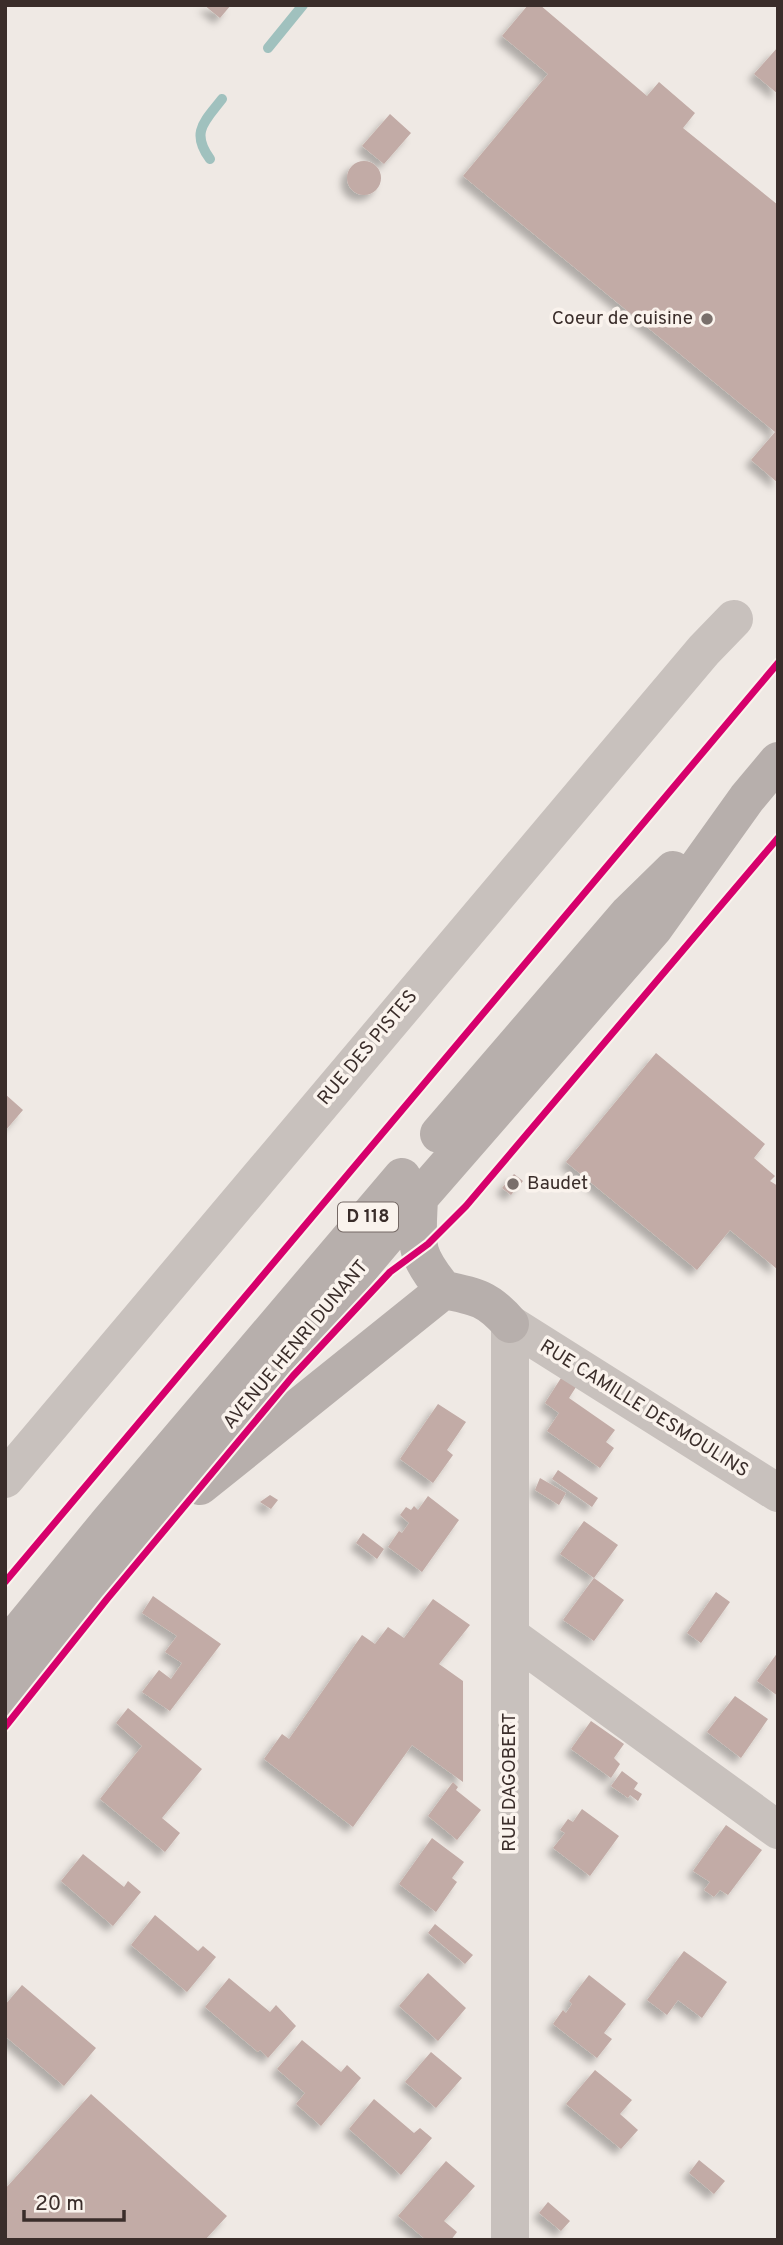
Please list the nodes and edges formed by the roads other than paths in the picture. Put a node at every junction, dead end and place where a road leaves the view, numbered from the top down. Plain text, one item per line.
1 (734, 619) dead end
2 (778, 761) edge
3 (747, 798) junction
4 (419, 1198) junction
5 (444, 1290) junction
6 (510, 1324) junction
7 (5, 1479) edge
8 (778, 1493) edge
9 (156, 1512) junction
10 (511, 1636) junction
11 (5, 1649) edge
12 (5, 1698) edge
13 (778, 1830) edge
14 (510, 2240) edge

1 - 7 street, RUE DES PISTES
2 - 3 main road, AVENUE HENRI DUNANT / D 118
3 - 4 main road, AVENUE HENRI DUNANT / D 118
3 - 11 main road, AVENUE HENRI DUNANT / D 118
4 - 5 main road
4 - 9 main road, AVENUE HENRI DUNANT / D 118
5 - 6 main road
5 - 9 main road
6 - 8 street, RUE CAMILLE DESMOULINS
6 - 10 street, RUE DAGOBERT
9 - 12 main road, AVENUE HENRI DUNANT / D 118
10 - 13 street
10 - 14 street, RUE DAGOBERT

